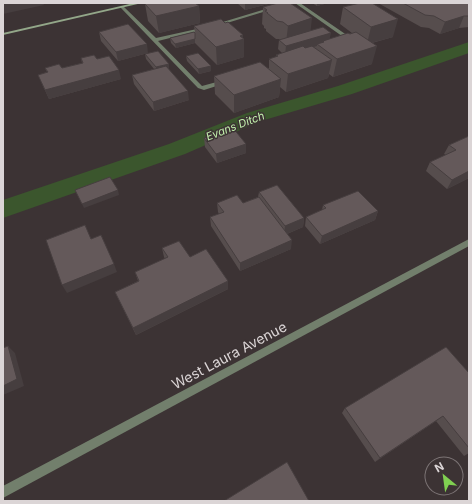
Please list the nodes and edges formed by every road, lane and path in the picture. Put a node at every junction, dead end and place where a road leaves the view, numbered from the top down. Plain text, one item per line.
1 (140, 3) edge
2 (296, 3) edge
3 (287, 5) edge
4 (123, 7) junction
5 (280, 7) edge
6 (3, 34) edge
7 (156, 40) junction
8 (351, 45) edge
9 (230, 81) edge
10 (469, 242) edge
11 (3, 492) edge

1 - 4 main road
2 - 3 street
2 - 8 street
4 - 6 main road
4 - 7 street
5 - 7 street
7 - 9 street
10 - 11 street, West Laura Avenue

